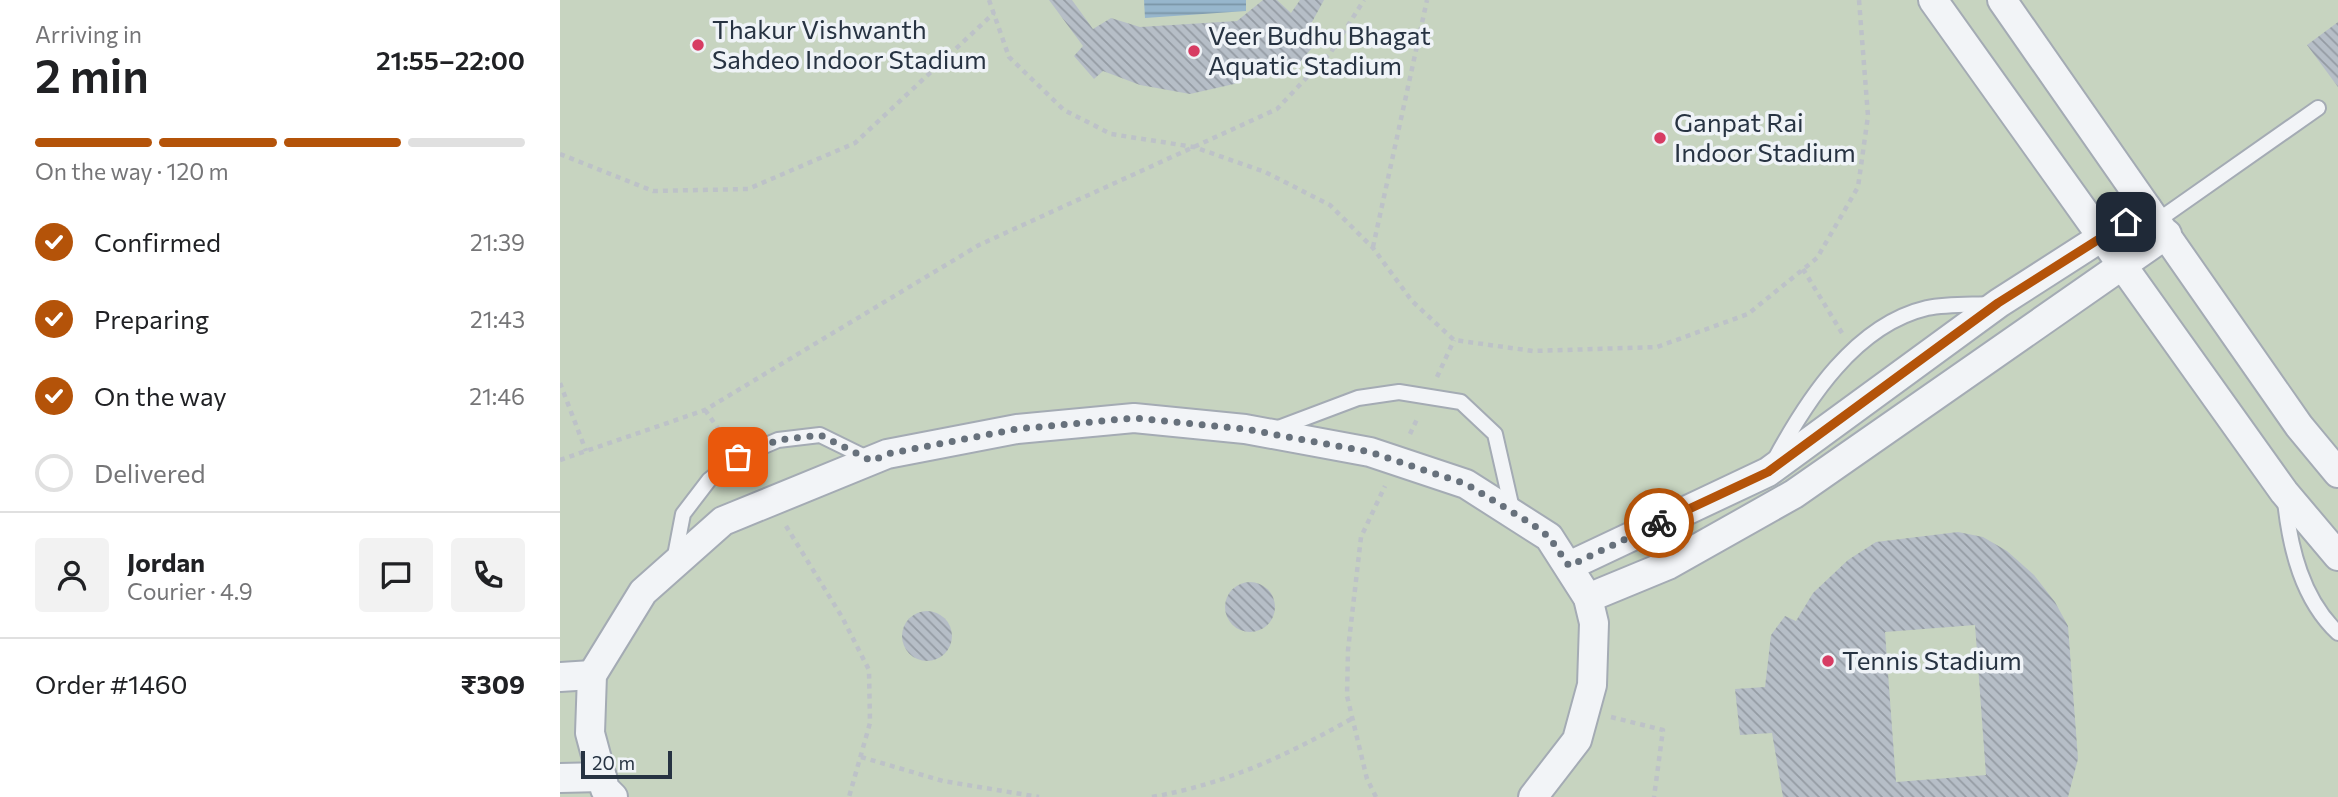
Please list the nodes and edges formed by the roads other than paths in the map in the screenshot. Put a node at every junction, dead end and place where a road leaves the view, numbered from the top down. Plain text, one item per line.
1 (1933, 0) edge
2 (2002, 0) edge
3 (2318, 108) dead end
4 (2157, 221) junction
5 (2104, 236) junction
6 (2123, 266) junction
7 (1998, 303) junction
8 (1266, 433) junction
9 (872, 461) junction
10 (1768, 472) junction
11 (2338, 473) edge
12 (2284, 492) junction
13 (1513, 513) junction
14 (2338, 556) edge
15 (673, 566) junction
16 (1569, 566) junction
17 (1588, 598) junction
18 (2338, 633) edge
19 (592, 675) junction
20 (560, 677) edge
21 (560, 779) edge
22 (607, 787) edge
23 (1533, 797) edge

1 - 5 street
2 - 4 street
3 - 4 lane
4 - 5 street
4 - 6 street
4 - 11 street
5 - 6 street
5 - 7 street
6 - 12 street
6 - 17 street
7 - 10 street
7 - 10 lane
8 - 9 street
8 - 13 street
8 - 13 lane
9 - 15 street
9 - 15 lane
10 - 16 street
12 - 14 street
12 - 18 lane
13 - 16 street
15 - 19 street
16 - 17 street
17 - 23 street
19 - 20 street
19 - 22 street
21 - 22 street

